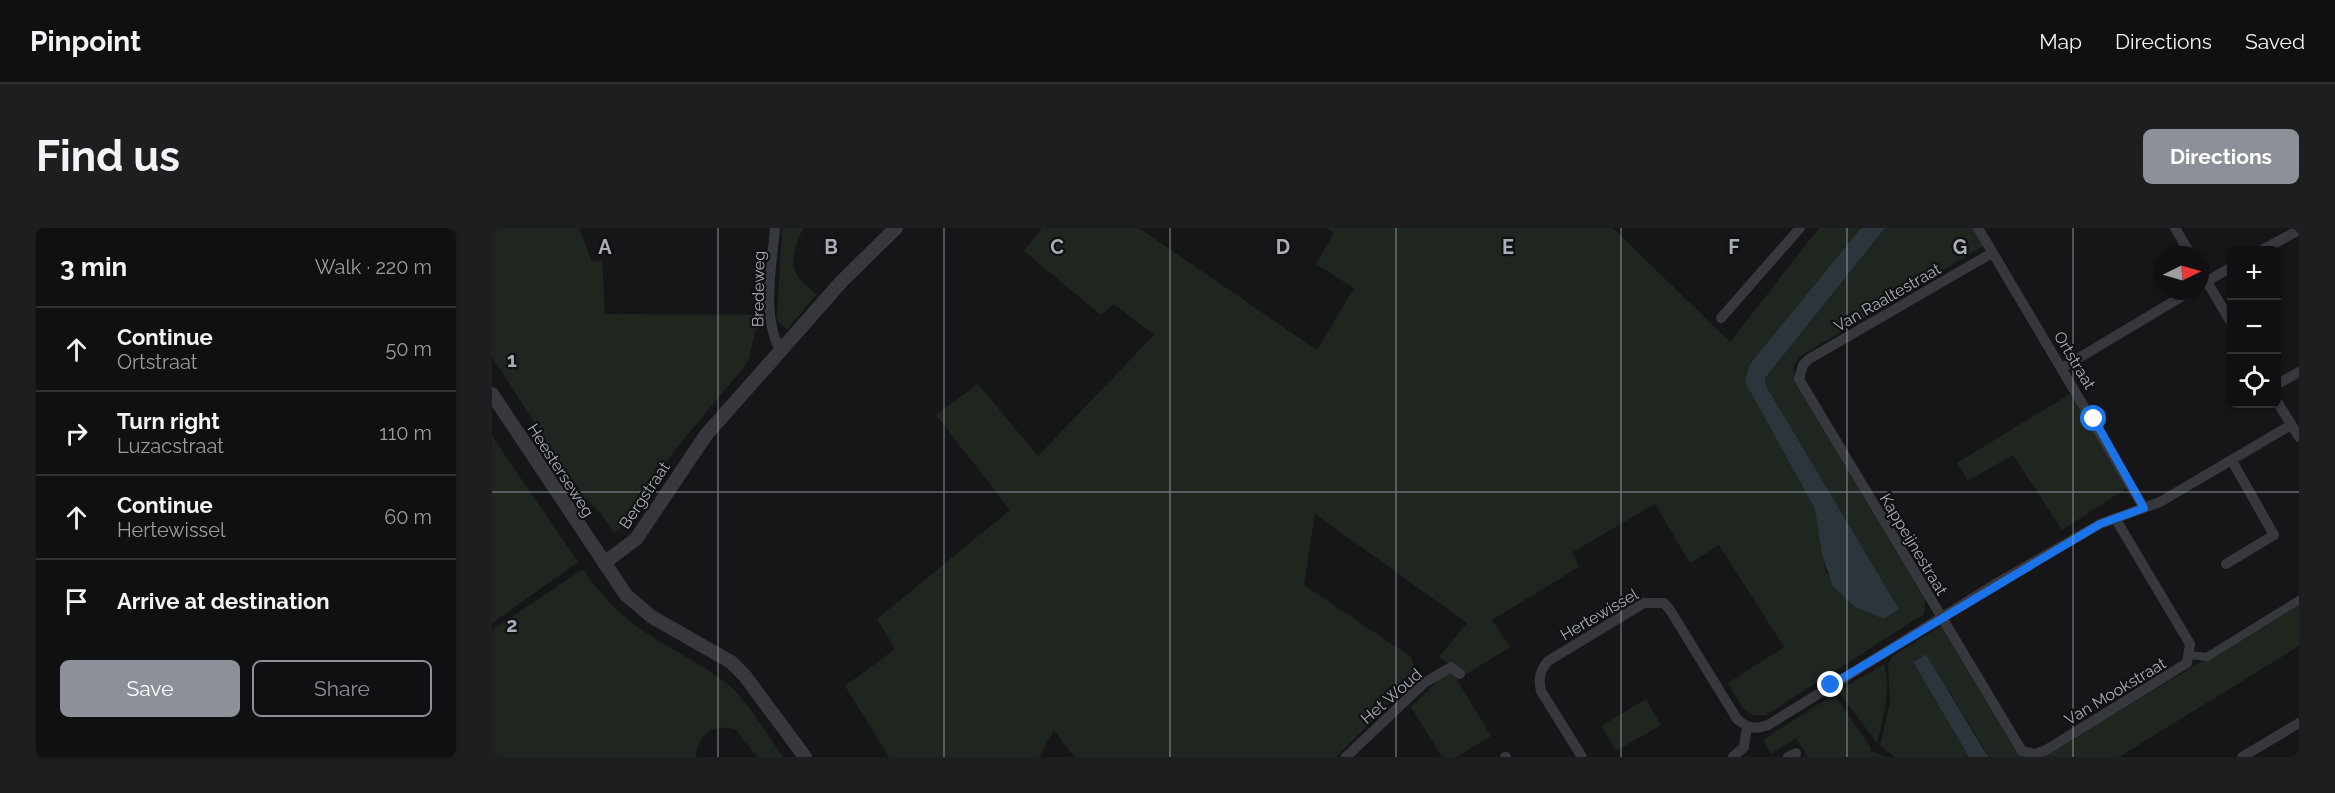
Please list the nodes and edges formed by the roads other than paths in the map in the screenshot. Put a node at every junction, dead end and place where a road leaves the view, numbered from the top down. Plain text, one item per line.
1 (775, 228) edge
2 (896, 228) edge
3 (1800, 228) edge
4 (1978, 228) edge
5 (2175, 228) edge
6 (2299, 230) edge
7 (2186, 246) edge
8 (2269, 246) edge
9 (1992, 253) junction
10 (2227, 270) edge
11 (2209, 280) edge
12 (2209, 291) edge
13 (2176, 300) edge
14 (2227, 317) edge
15 (1721, 318) dead end
16 (780, 350) junction
17 (2062, 368) junction
18 (1800, 371) joint
19 (2299, 372) edge
20 (2281, 383) edge
21 (492, 394) edge
22 (2281, 407) edge
23 (2291, 425) junction
24 (2299, 437) edge
25 (2232, 461) junction
26 (2144, 508) junction
27 (2115, 518) junction
28 (604, 563) junction
29 (2226, 564) dead end
30 (2299, 600) edge
31 (1942, 619) junction
32 (2190, 655) junction
33 (1460, 674) dead end
34 (2299, 723) edge
35 (1747, 727) junction
36 (1747, 752) edge
37 (2035, 754) joint
38 (805, 757) edge
39 (1346, 757) edge
40 (1582, 757) edge
41 (1733, 757) edge
42 (2242, 757) edge

1 - 16 street, Bredeweg
2 - 16 street, Bergstraat
3 - 15 street
4 - 9 street, Ortstraat
5 - 7 street
6 - 8 street
9 - 17 street, Ortstraat
9 - 18 street, Van Raaltestraat
10 - 11 street
12 - 14 street
13 - 17 street
16 - 28 street, Bergstraat
17 - 26 street, Ortstraat
18 - 31 street, Kappeijnestraat
19 - 20 street
21 - 28 street, Heesterseweg
22 - 23 street
23 - 24 street
23 - 25 street
25 - 26 street
25 - 29 street
26 - 27 street
27 - 31 street
27 - 32 street
28 - 38 street
30 - 32 street
31 - 35 street
31 - 37 street, Kappeijnestraat
32 - 37 street, Van Mookstraat
33 - 39 street, Het Woud
34 - 42 street
35 - 36 street
35 - 40 street, Hertewissel
36 - 41 street

